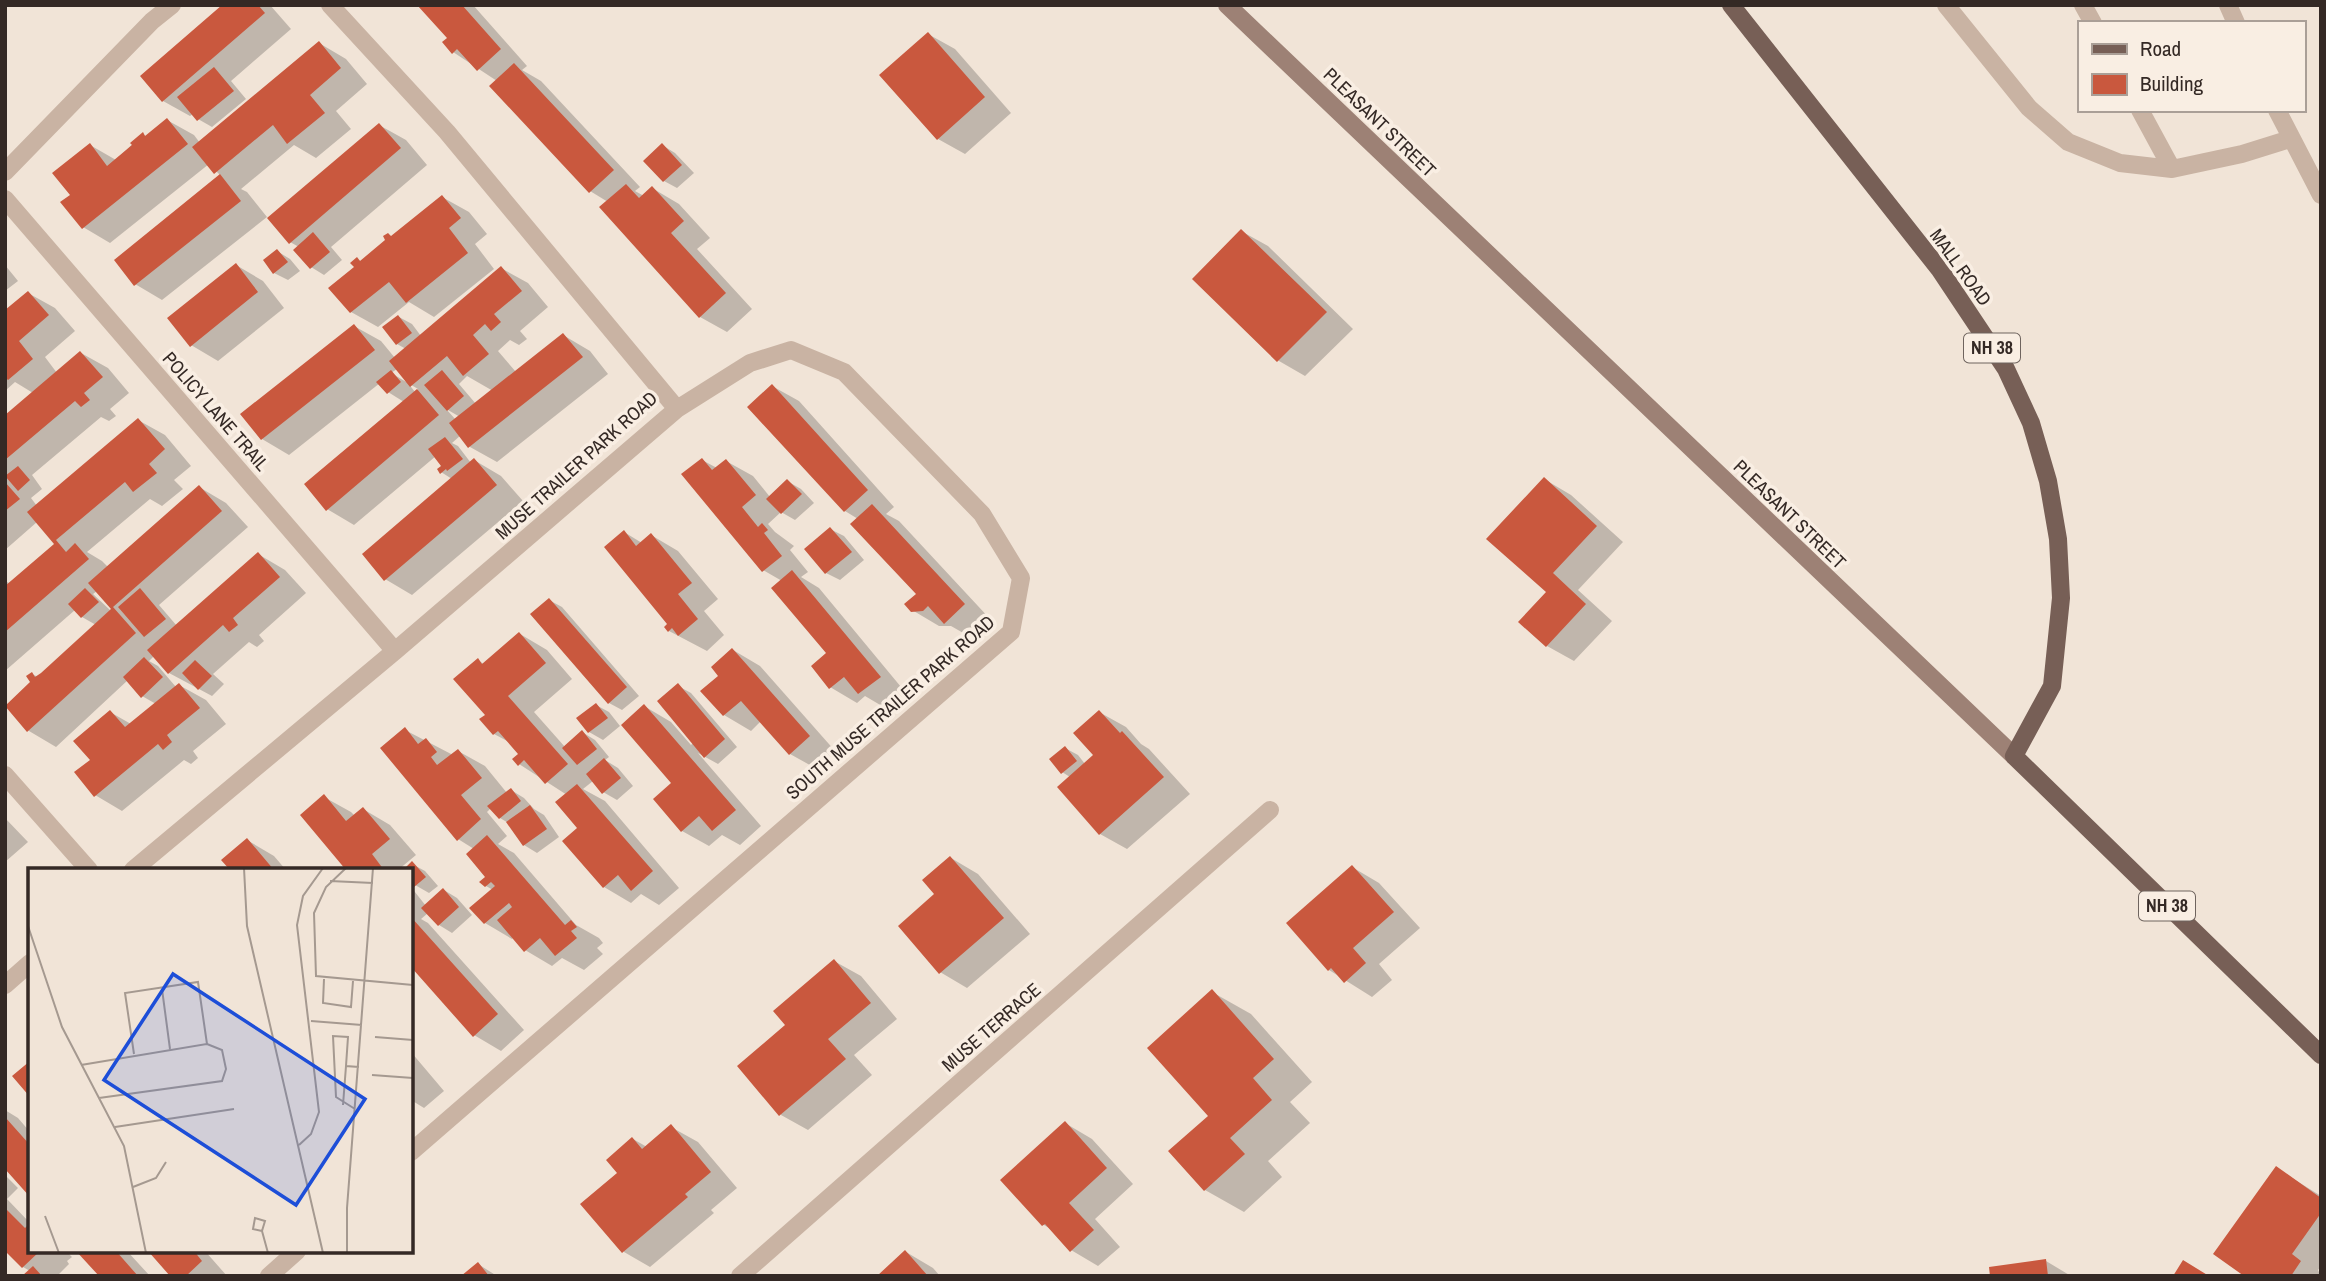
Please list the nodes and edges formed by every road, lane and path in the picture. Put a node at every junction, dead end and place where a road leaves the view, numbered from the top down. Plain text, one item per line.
1 (172, 5) edge
2 (330, 5) edge
3 (1227, 5) edge
4 (1731, 5) edge
5 (1946, 5) edge
6 (2083, 5) edge
7 (2228, 5) edge
8 (2091, 21) edge
9 (2235, 21) edge
10 (2141, 112) edge
11 (2278, 112) edge
12 (2290, 139) junction
13 (2172, 169) junction
14 (5, 172) edge
15 (2321, 195) edge
16 (5, 199) edge
17 (677, 409) junction
18 (395, 651) junction
19 (2014, 756) junction
20 (5, 775) edge
21 (1270, 810) dead end
22 (87, 868) edge
23 (136, 868) edge
24 (28, 964) edge
25 (5, 985) edge
26 (2321, 1055) edge
27 (413, 1150) edge
28 (295, 1253) edge
29 (269, 1276) edge
30 (740, 1276) edge

1 - 14 street
2 - 17 street, MUSE TRAILER PARK ROAD
3 - 19 main road, PLEASANT STREET
4 - 19 main road, MALL ROAD / NH 38
5 - 13 street
6 - 8 street
7 - 9 street
10 - 13 street
11 - 12 street
12 - 13 street
12 - 15 street
16 - 18 street, POLICY LANE TRAIL
17 - 18 street, MUSE TRAILER PARK ROAD
17 - 27 street, SOUTH MUSE TRAILER PARK ROAD
18 - 23 street, MUSE TRAILER PARK ROAD
19 - 26 main road, PLEASANT STREET / NH 38
20 - 22 street
21 - 30 street, MUSE TERRACE
24 - 25 street
28 - 29 street

